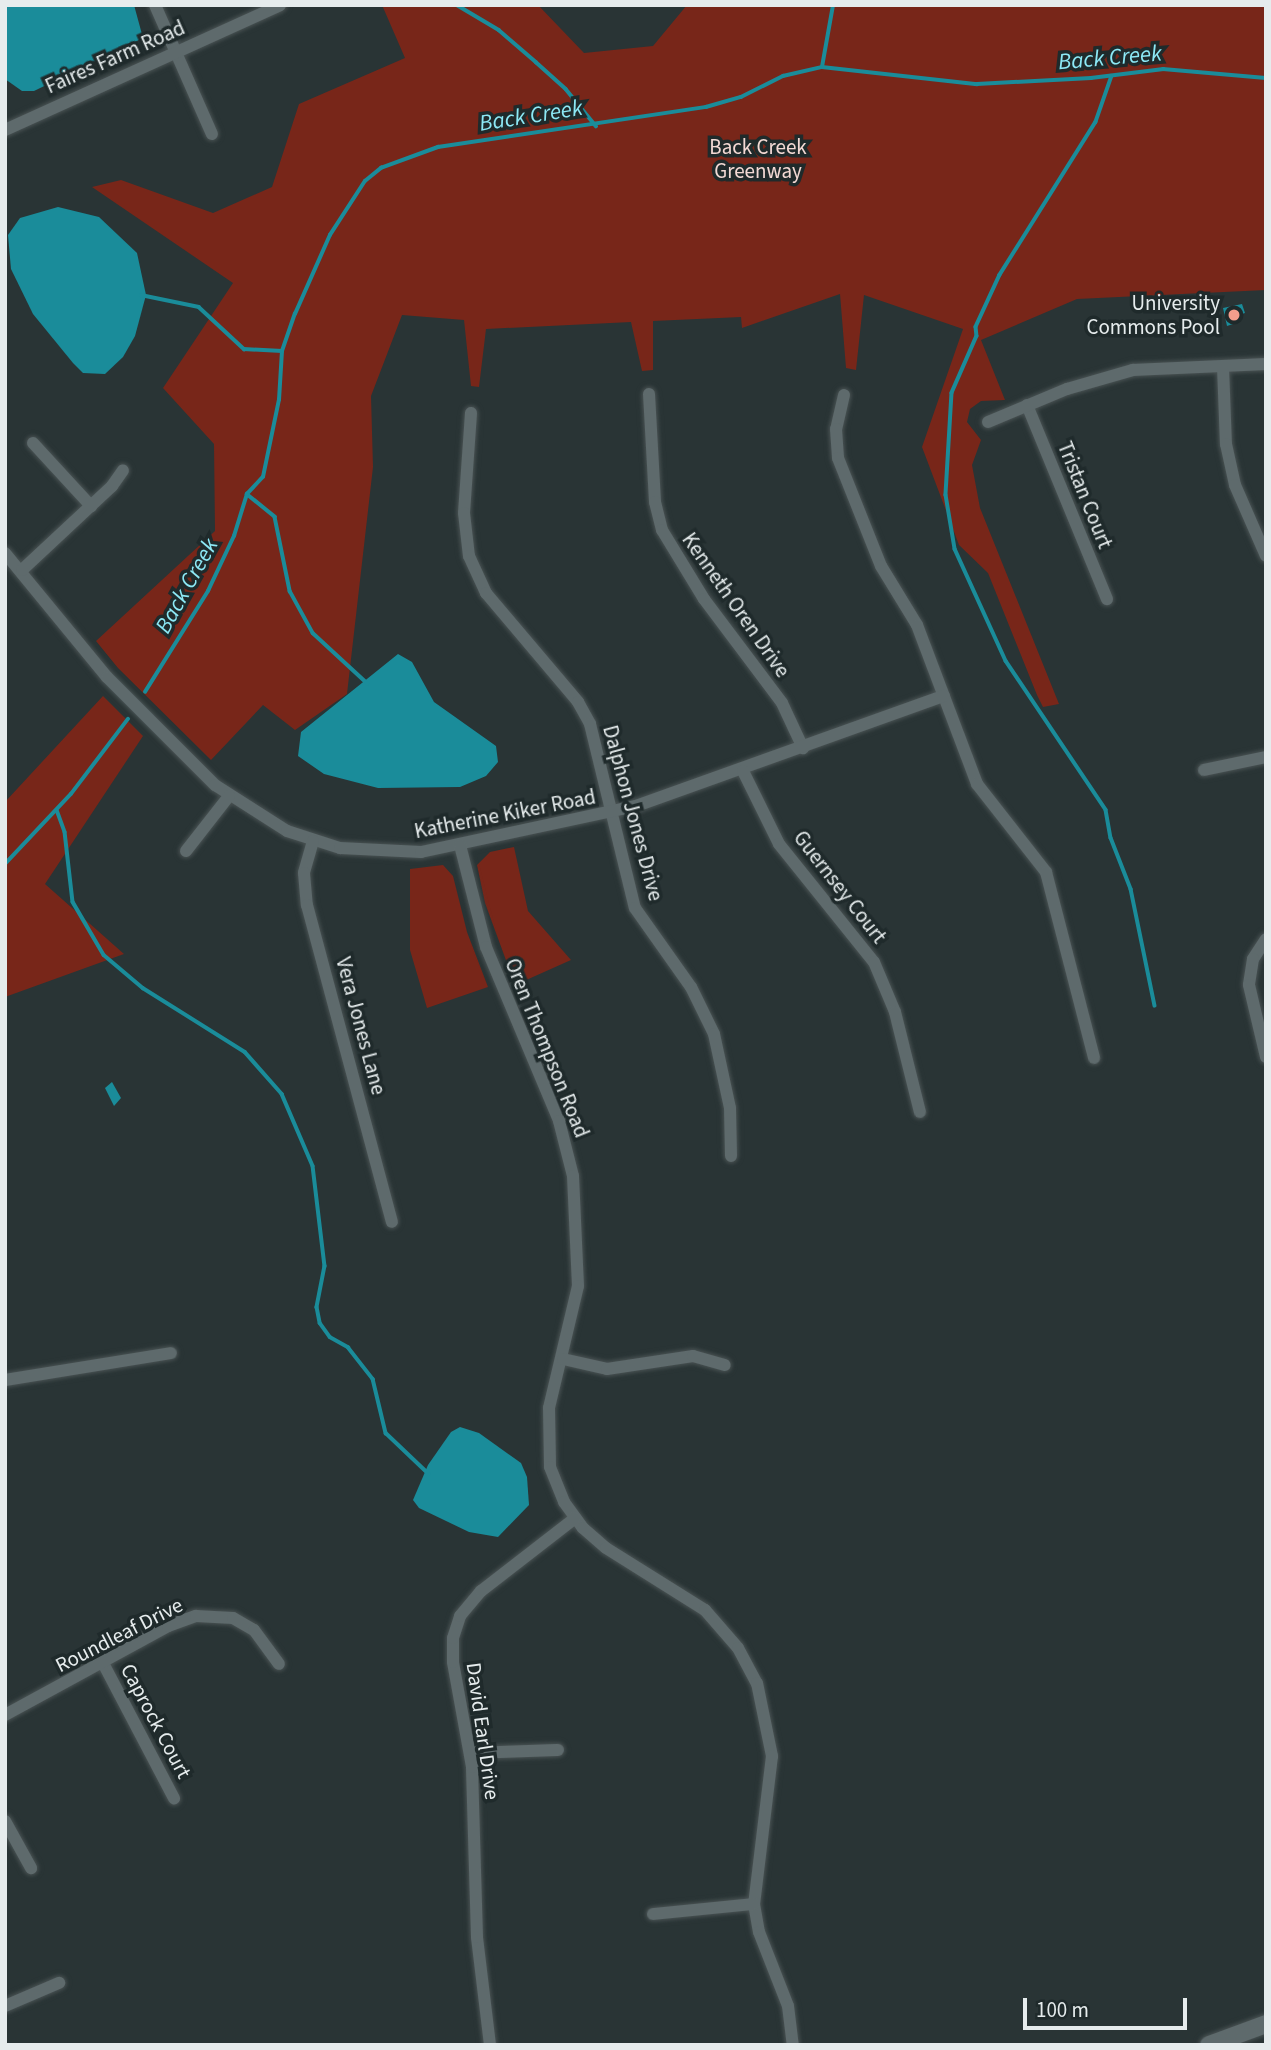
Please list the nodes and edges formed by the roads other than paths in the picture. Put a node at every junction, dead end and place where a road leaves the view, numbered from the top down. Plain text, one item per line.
1 (155, 5) edge
2 (280, 5) edge
3 (175, 52) junction
4 (5, 114) edge
5 (9, 128) edge
6 (212, 134) dead end
7 (1266, 364) edge
8 (1223, 367) junction
9 (649, 394) dead end
10 (844, 395) dead end
11 (1027, 405) junction
12 (471, 413) dead end
13 (988, 422) dead end
14 (33, 443) dead end
15 (123, 470) dead end
16 (91, 506) junction
17 (5, 553) edge
18 (1266, 556) edge
19 (22, 570) junction
20 (1107, 599) dead end
21 (944, 696) junction
22 (803, 748) junction
23 (1266, 757) edge
24 (1203, 770) dead end
25 (743, 771) junction
26 (229, 796) junction
27 (611, 812) junction
28 (313, 841) junction
29 (460, 845) junction
30 (186, 851) dead end
31 (1266, 939) edge
32 (1266, 1057) edge
33 (1094, 1058) dead end
34 (920, 1112) dead end
35 (731, 1156) dead end
36 (392, 1222) dead end
37 (171, 1353) dead end
38 (563, 1359) junction
39 (724, 1365) dead end
40 (5, 1380) edge
41 (575, 1518) junction
42 (103, 1663) junction
43 (279, 1664) dead end
44 (5, 1715) edge
45 (558, 1750) dead end
46 (470, 1753) junction
47 (174, 1798) dead end
48 (5, 1821) edge
49 (31, 1867) dead end
50 (754, 1903) junction
51 (653, 1914) dead end
52 (59, 1983) dead end
53 (5, 2006) edge
54 (1266, 2024) edge
55 (490, 2045) edge
56 (793, 2045) edge
57 (1209, 2045) edge

1 - 3 street
2 - 3 street, Faires Farm Road
3 - 5 street, Faires Farm Road
3 - 6 street
4 - 5 street
7 - 8 street
8 - 11 street
8 - 18 street
9 - 22 street, Kenneth Oren Drive
10 - 21 street
11 - 13 street
11 - 20 street, Tristan Court
12 - 27 street, Dalphon Jones Drive
14 - 16 street
15 - 16 street
16 - 19 street
17 - 19 street, Katherine Kiker Road
19 - 26 street, Katherine Kiker Road
21 - 22 street, Katherine Kiker Road
21 - 33 street
22 - 25 street, Katherine Kiker Road
23 - 24 street
25 - 27 street, Katherine Kiker Road
25 - 34 street, Guernsey Court
26 - 28 street, Katherine Kiker Road
26 - 30 street
27 - 29 street, Katherine Kiker Road
27 - 35 street, Dalphon Jones Drive
28 - 29 street, Katherine Kiker Road
28 - 36 street, Vera Jones Lane
29 - 38 street, Oren Thompson Road
31 - 32 street
37 - 40 street
38 - 39 street
38 - 41 street, Oren Thompson Road
41 - 46 street, David Earl Drive
41 - 50 street, Oren Thompson Road
42 - 43 street, Roundleaf Drive
42 - 44 street, Roundleaf Drive
42 - 47 street, Caprock Court
45 - 46 street
46 - 55 street, David Earl Drive
48 - 49 street
50 - 51 street
50 - 56 street, Oren Thompson Road
52 - 53 street
54 - 57 street

